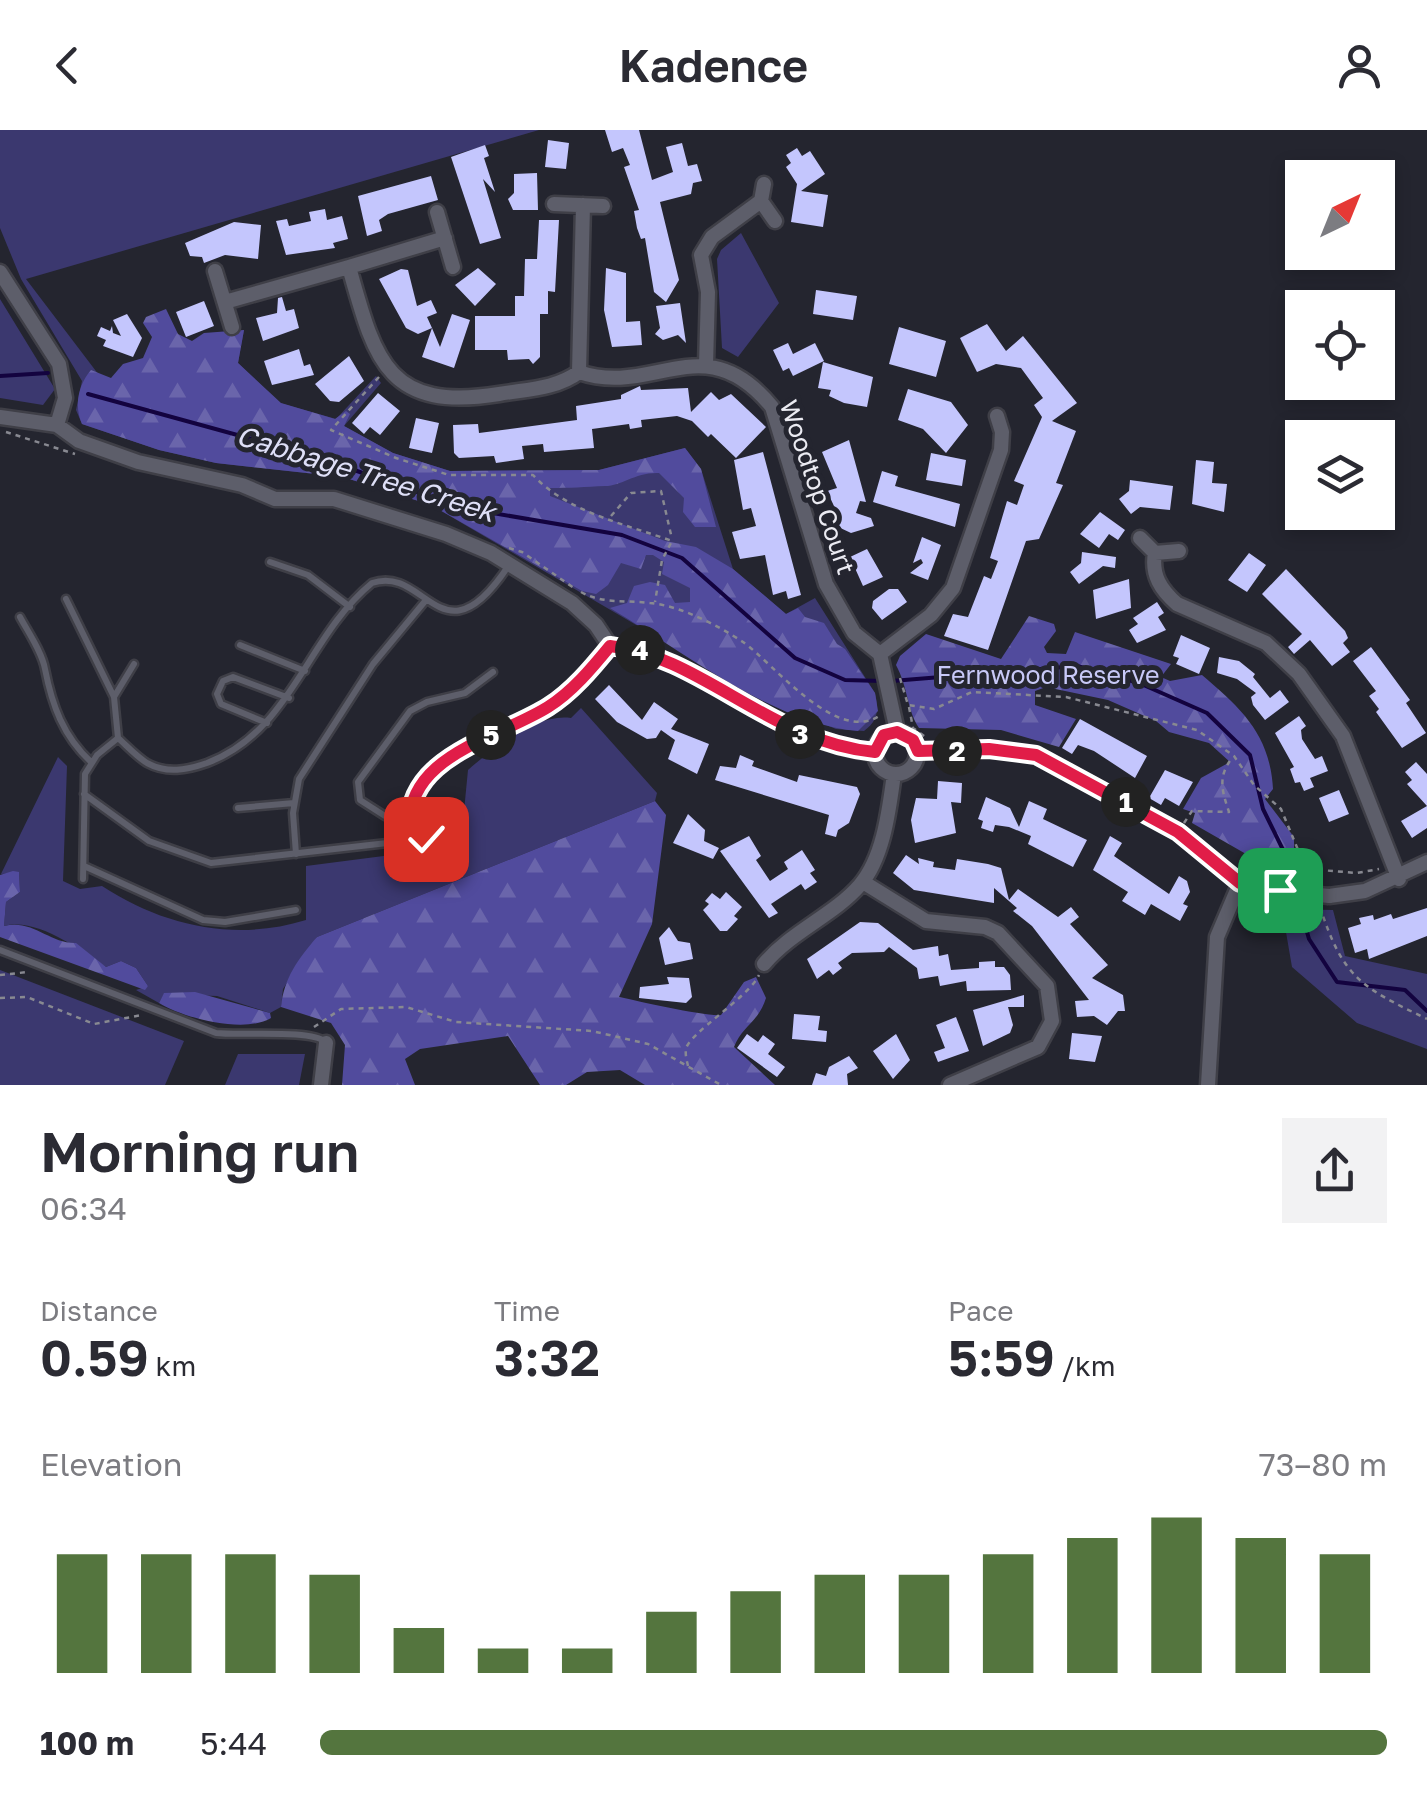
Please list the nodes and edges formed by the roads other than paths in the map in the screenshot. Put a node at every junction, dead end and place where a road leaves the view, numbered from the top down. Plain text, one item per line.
1 (764, 184) dead end
2 (760, 201) junction
3 (554, 204) dead end
4 (582, 205) junction
5 (603, 206) dead end
6 (437, 212) dead end
7 (774, 222) dead end
8 (445, 238) junction
9 (349, 267) junction
10 (453, 268) dead end
11 (0, 272) edge
12 (215, 272) dead end
13 (224, 302) junction
14 (232, 327) dead end
15 (706, 365) junction
16 (580, 372) junction
17 (997, 416) dead end
18 (0, 417) edge
19 (57, 425) junction
20 (1140, 538) dead end
21 (1178, 550) dead end
22 (1155, 553) junction
23 (270, 562) dead end
24 (510, 564) junction
25 (66, 599) dead end
26 (426, 600) junction
27 (350, 607) junction
28 (20, 617) dead end
29 (240, 645) dead end
30 (610, 646) junction
31 (880, 654) junction
32 (134, 664) dead end
33 (304, 671) junction
34 (494, 672) dead end
35 (114, 697) junction
36 (289, 698) junction
37 (267, 723) junction
38 (897, 732) junction
39 (118, 738) junction
40 (875, 752) junction
41 (923, 752) junction
42 (90, 762) junction
43 (894, 774) junction
44 (84, 794) junction
45 (294, 803) junction
46 (238, 808) dead end
47 (409, 814) junction
48 (413, 840) junction
49 (296, 854) junction
50 (412, 857) dead end
51 (1427, 862) edge
52 (84, 866) junction
53 (1399, 878) junction
54 (83, 880) dead end
55 (863, 882) junction
56 (1240, 883) junction
57 (296, 910) dead end
58 (0, 950) edge
59 (764, 964) road end
60 (326, 1043) joint
61 (321, 1085) edge
62 (950, 1085) edge
63 (1208, 1085) edge

1 - 2 street
2 - 7 street
2 - 15 street
3 - 4 street
4 - 5 street
4 - 16 street
6 - 8 street
8 - 9 street
8 - 10 street
9 - 13 street
9 - 16 street
11 - 19 street
12 - 13 street
13 - 14 street
15 - 16 street
15 - 31 street, Woodtop Court
17 - 31 street
18 - 19 street
19 - 24 street
20 - 22 street
21 - 22 street
22 - 53 street
23 - 27 lane
24 - 26 lane
24 - 30 street
25 - 35 lane
26 - 27 lane
26 - 45 lane
27 - 33 lane
28 - 42 lane
29 - 33 lane
30 - 40 street
30 - 47 lane
31 - 38 street
32 - 35 lane
33 - 36 lane
34 - 47 lane
35 - 39 lane
36 - 37 lane
36 - 37 lane
37 - 39 lane
38 - 40 street
38 - 41 street
39 - 42 lane
40 - 43 street
41 - 43 street
41 - 56 street
42 - 44 lane
43 - 55 street
44 - 49 lane
44 - 52 lane
45 - 46 lane
45 - 49 lane
47 - 48 lane
48 - 49 lane
48 - 50 lane
51 - 53 street
52 - 54 lane
52 - 57 lane
53 - 56 street, bridge
55 - 59 street
55 - 62 street
56 - 63 street
58 - 60 lane
60 - 61 street

